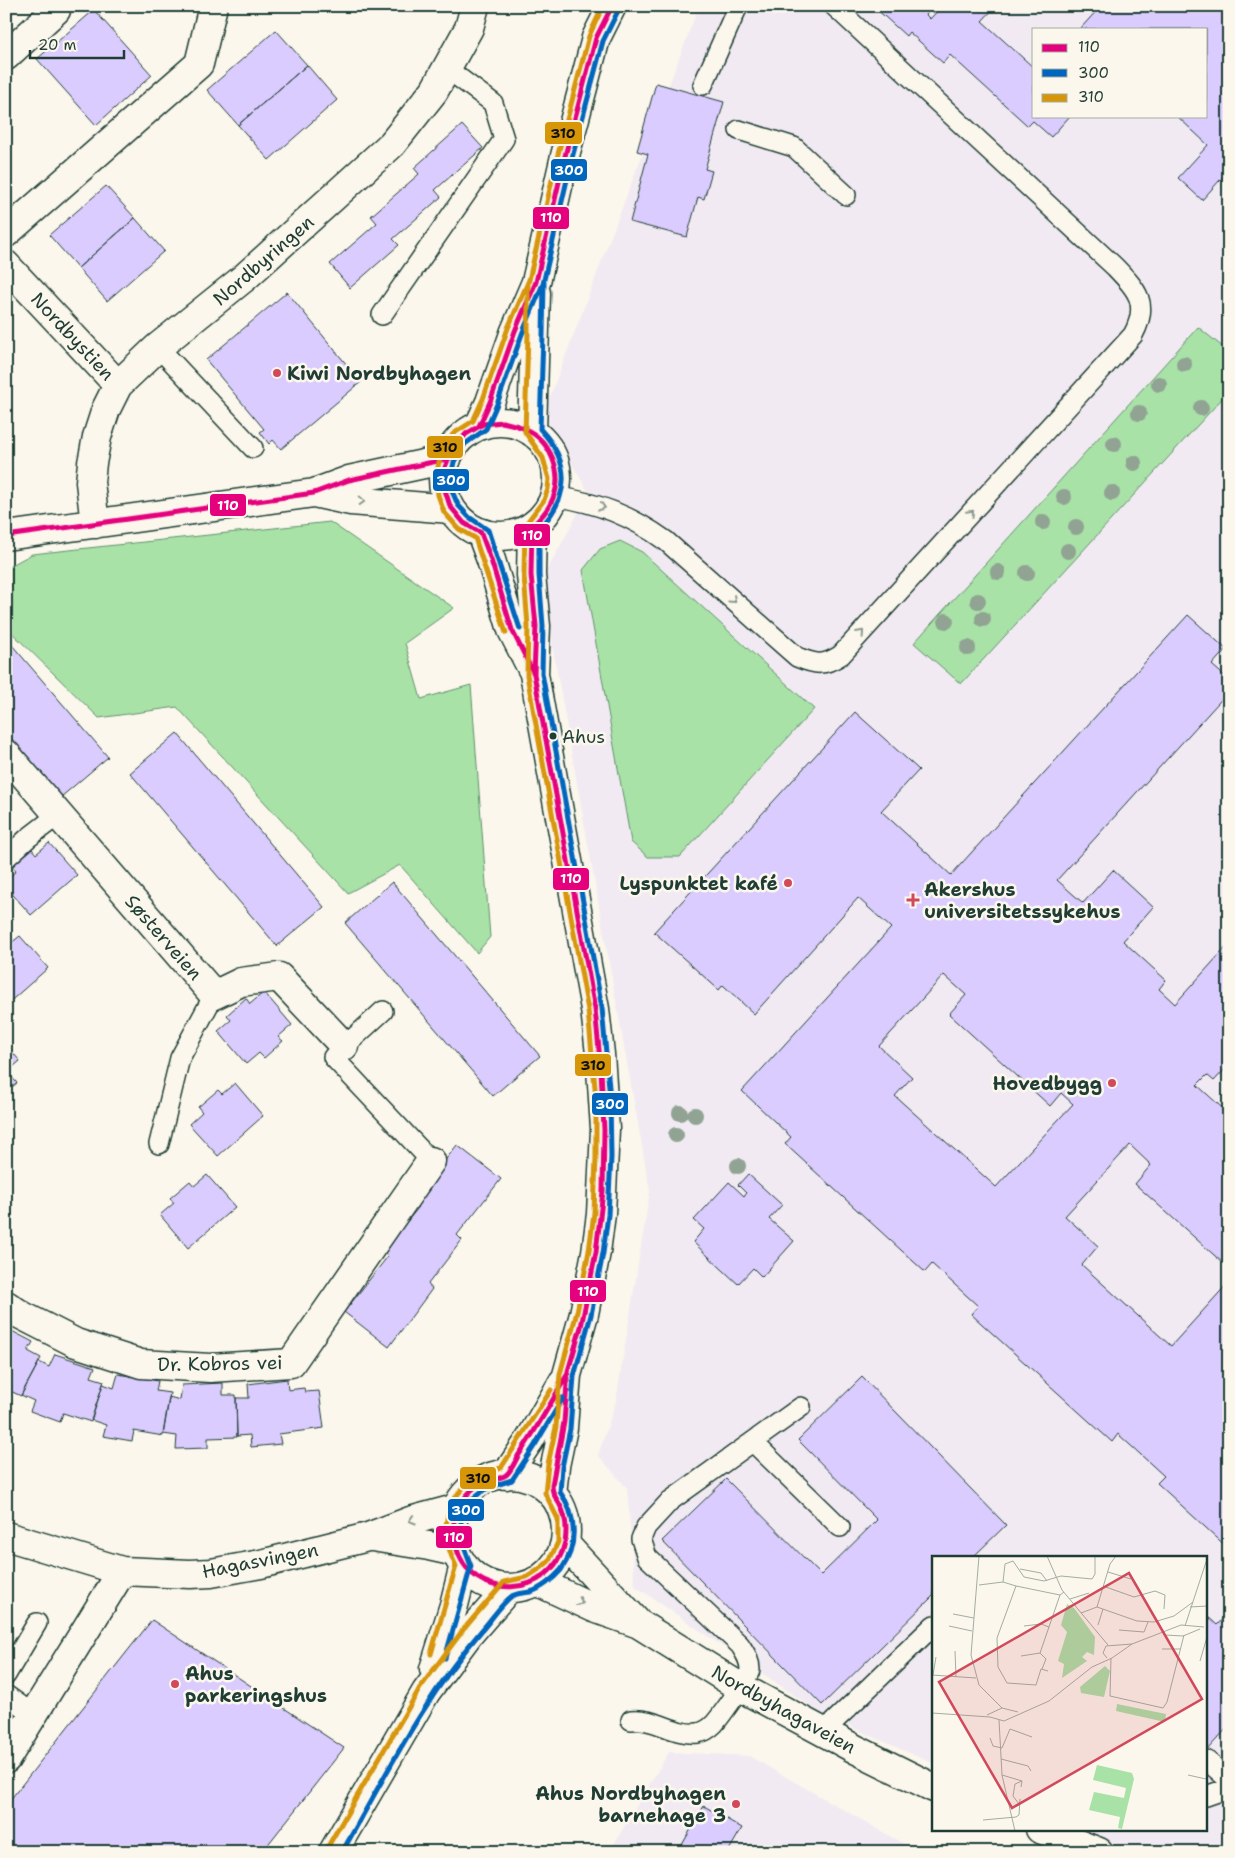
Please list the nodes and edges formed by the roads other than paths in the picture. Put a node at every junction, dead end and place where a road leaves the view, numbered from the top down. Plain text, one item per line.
1 (213, 6) edge
2 (475, 6) edge
3 (596, 6) edge
4 (612, 6) edge
5 (738, 6) edge
6 (834, 6) edge
7 (56, 10) dead end
8 (596, 38) junction
9 (6, 56) edge
10 (446, 68) junction
11 (703, 85) dead end
12 (739, 130) dead end
13 (846, 195) dead end
14 (6, 232) edge
15 (6, 265) edge
16 (536, 282) junction
17 (382, 315) dead end
18 (158, 347) junction
19 (118, 385) junction
20 (479, 426) junction
21 (532, 432) junction
22 (253, 448) dead end
23 (447, 459) junction
24 (314, 493) junction
25 (554, 496) junction
26 (451, 509) junction
27 (95, 524) junction
28 (532, 526) junction
29 (481, 533) junction
30 (6, 536) edge
31 (534, 674) junction
32 (6, 754) edge
33 (58, 814) junction
34 (6, 858) edge
35 (214, 995) junction
36 (383, 1011) dead end
37 (344, 1046) junction
38 (159, 1144) dead end
39 (431, 1161) joint
40 (6, 1306) edge
41 (567, 1375) junction
42 (801, 1407) dead end
43 (753, 1442) junction
44 (506, 1474) junction
45 (552, 1494) junction
46 (458, 1508) junction
47 (840, 1527) dead end
48 (6, 1536) edge
49 (368, 1537) junction
50 (565, 1544) junction
51 (460, 1558) junction
52 (122, 1571) junction
53 (536, 1581) junction
54 (509, 1588) junction
55 (37, 1623) dead end
56 (639, 1624) junction
57 (932, 1627) edge
58 (6, 1674) edge
59 (740, 1687) junction
60 (426, 1692) junction
61 (6, 1696) edge
62 (34, 1715) junction
63 (632, 1720) dead end
64 (822, 1732) junction
65 (6, 1759) edge
66 (1208, 1762) edge
67 (1229, 1780) edge
68 (932, 1787) edge
69 (1229, 1788) edge
70 (1208, 1795) edge
71 (1043, 1830) edge
72 (332, 1852) edge
73 (1099, 1852) edge

1 - 14 street
2 - 10 street, Nordbyringen
3 - 8 street
4 - 8 street
5 - 11 lane
25 -> 6 lane
7 - 9 street
8 - 16 street
10 - 17 lane
10 - 18 street, Nordbyringen
12 - 13 lane
15 - 19 street, Nordbystien
16 - 20 street
16 - 21 street
18 - 19 street, Nordbyringen
18 - 22 lane
19 - 27 street, Nordbyringen
20 - 21 street
20 - 23 street
21 - 25 street
23 - 24 street
23 - 26 street
24 -> 26 street
24 - 27 street
25 - 28 street
26 - 29 street
27 - 30 street
28 - 29 street
28 - 31 street
29 - 31 street
31 - 41 street
32 - 33 street, Søsterveien
33 - 34 lane
33 - 35 street, Søsterveien
35 - 37 street, Søsterveien
35 - 38 lane
36 - 37 lane
37 - 39 lane
39 - 40 street, Dr. Kobros vei
41 - 44 street
41 - 45 street
42 - 43 lane
43 - 47 lane
43 - 59 lane
44 - 45 street
44 - 46 street
45 - 50 street
46 -> 49 street, Hagasvingen
46 - 51 street
48 - 52 street, Hagasvingen
49 - 51 street, Hagasvingen
49 - 52 street, Hagasvingen
50 - 53 street
50 - 56 street, Nordbyhagaveien
51 - 54 street
51 - 60 street
52 - 62 street
53 - 54 street
53 -> 56 street, Nordbyhagaveien
54 - 60 street
55 - 58 lane
56 - 59 street, Nordbyhagaveien
57 - 64 lane
59 - 63 lane
59 - 64 street, Nordbyhagaveien
60 - 72 street
61 - 62 lane
62 - 65 street
64 - 68 street, Nordbyhagaveien
66 - 67 lane
69 - 70 lane
71 - 73 street

